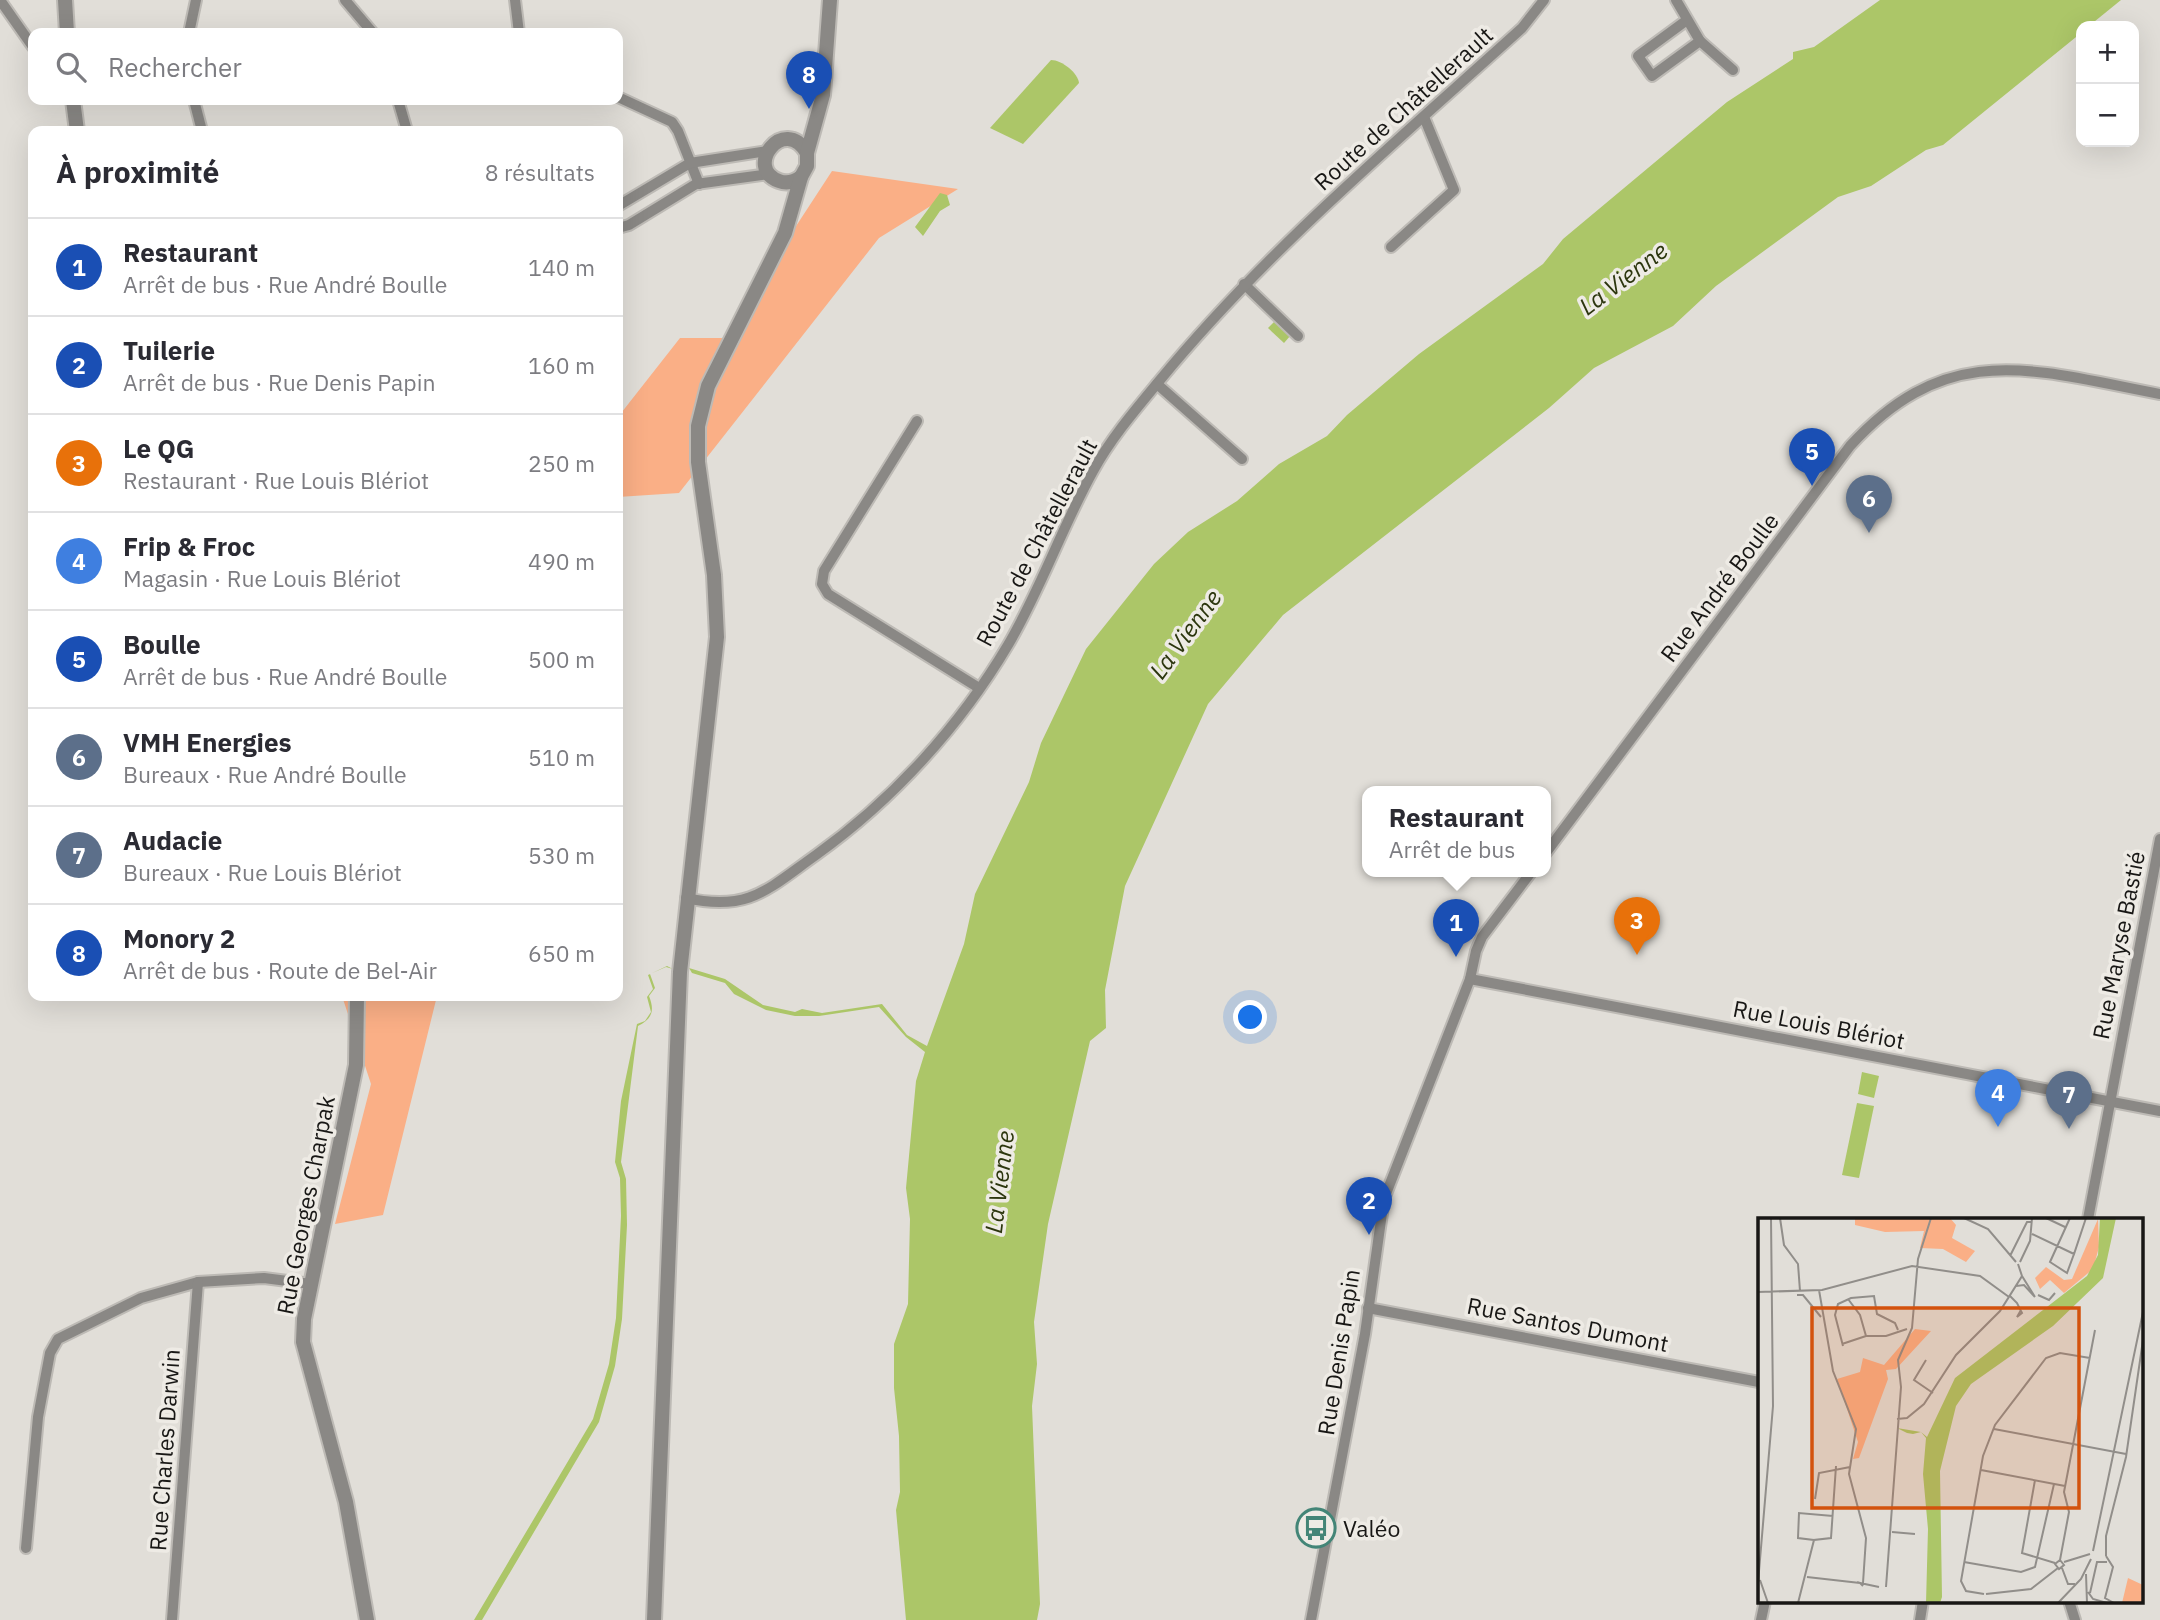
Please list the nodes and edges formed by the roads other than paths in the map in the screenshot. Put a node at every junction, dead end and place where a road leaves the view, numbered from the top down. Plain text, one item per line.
1 (0, 0) edge
2 (65, 0) edge
3 (196, 0) edge
4 (345, 0) edge
5 (515, 0) edge
6 (830, 0) edge
7 (1544, 0) edge
8 (1676, 0) edge
9 (1687, 20) junction
10 (67, 28) edge
11 (190, 28) edge
12 (369, 28) edge
13 (518, 28) edge
14 (28, 40) edge
15 (1700, 41) junction
16 (1733, 70) dead end
17 (623, 99) edge
18 (73, 105) edge
19 (195, 105) edge
20 (399, 105) edge
21 (818, 115) junction
22 (1424, 117) junction
23 (76, 126) edge
24 (201, 126) edge
25 (406, 126) edge
26 (791, 140) junction
27 (767, 151) junction
28 (807, 153) junction
29 (690, 163) junction
30 (801, 177) junction
31 (774, 178) junction
32 (699, 184) junction
33 (623, 203) edge
34 (789, 222) junction
35 (623, 227) edge
36 (1391, 247) dead end
37 (1244, 284) junction
38 (1298, 336) dead end
39 (1157, 384) junction
40 (2160, 394) edge
41 (917, 421) dead end
42 (1242, 459) dead end
43 (979, 688) junction
44 (2160, 839) edge
45 (1551, 845) edge
46 (1527, 877) edge
47 (687, 898) junction
48 (1470, 979) junction
49 (357, 1001) edge
50 (2110, 1101) junction
51 (2160, 1111) edge
52 (2088, 1218) edge
53 (198, 1282) junction
54 (311, 1284) junction
55 (1368, 1308) junction
56 (1758, 1382) edge
57 (26, 1548) dead end
58 (1765, 1602) edge
59 (1923, 1602) edge
60 (2069, 1602) edge
61 (172, 1620) edge
62 (367, 1620) edge
63 (654, 1620) edge
64 (1311, 1620) edge
65 (1761, 1620) edge
66 (1920, 1620) edge
67 (2075, 1620) edge

1 - 14 street
2 - 10 street
3 - 11 street
4 - 12 street
5 - 13 street
6 - 21 street
7 - 22 street, Route de Châtellerault
8 - 9 street
9 - 15 street
9 - 15 street
15 - 16 street
17 - 29 street
18 - 23 street
19 - 24 street
20 - 25 street
21 - 26 street
21 - 28 street
22 - 36 street
22 - 37 street, Route de Châtellerault
26 - 27 street
26 - 28 street
27 - 29 street
27 - 31 street
28 - 30 street
29 - 32 street
29 - 33 street
30 - 31 street
30 - 34 street
31 - 32 street
31 - 34 street
32 - 35 street
34 - 47 street
37 - 38 street
37 - 39 street, Route de Châtellerault
39 - 42 street
39 - 43 street, Route de Châtellerault
40 - 45 street, Rue André Boulle
41 - 43 street
43 - 47 street, Route de Châtellerault
44 - 50 street, Rue Maryse Bastié
46 - 48 street
47 - 63 street
48 - 50 street, Rue Louis Blériot
48 - 55 street, Rue Denis Papin
49 - 54 street, Rue Georges Charpak
50 - 51 street, Rue Louis Blériot
50 - 52 street, Rue Maryse Bastié
53 - 54 street
53 - 57 street
53 - 61 street, Rue Charles Darwin
54 - 62 street, Rue Georges Charpak
55 - 56 street, Rue Santos Dumont
55 - 64 street, Rue Denis Papin
58 - 65 street
59 - 66 street
60 - 67 street

